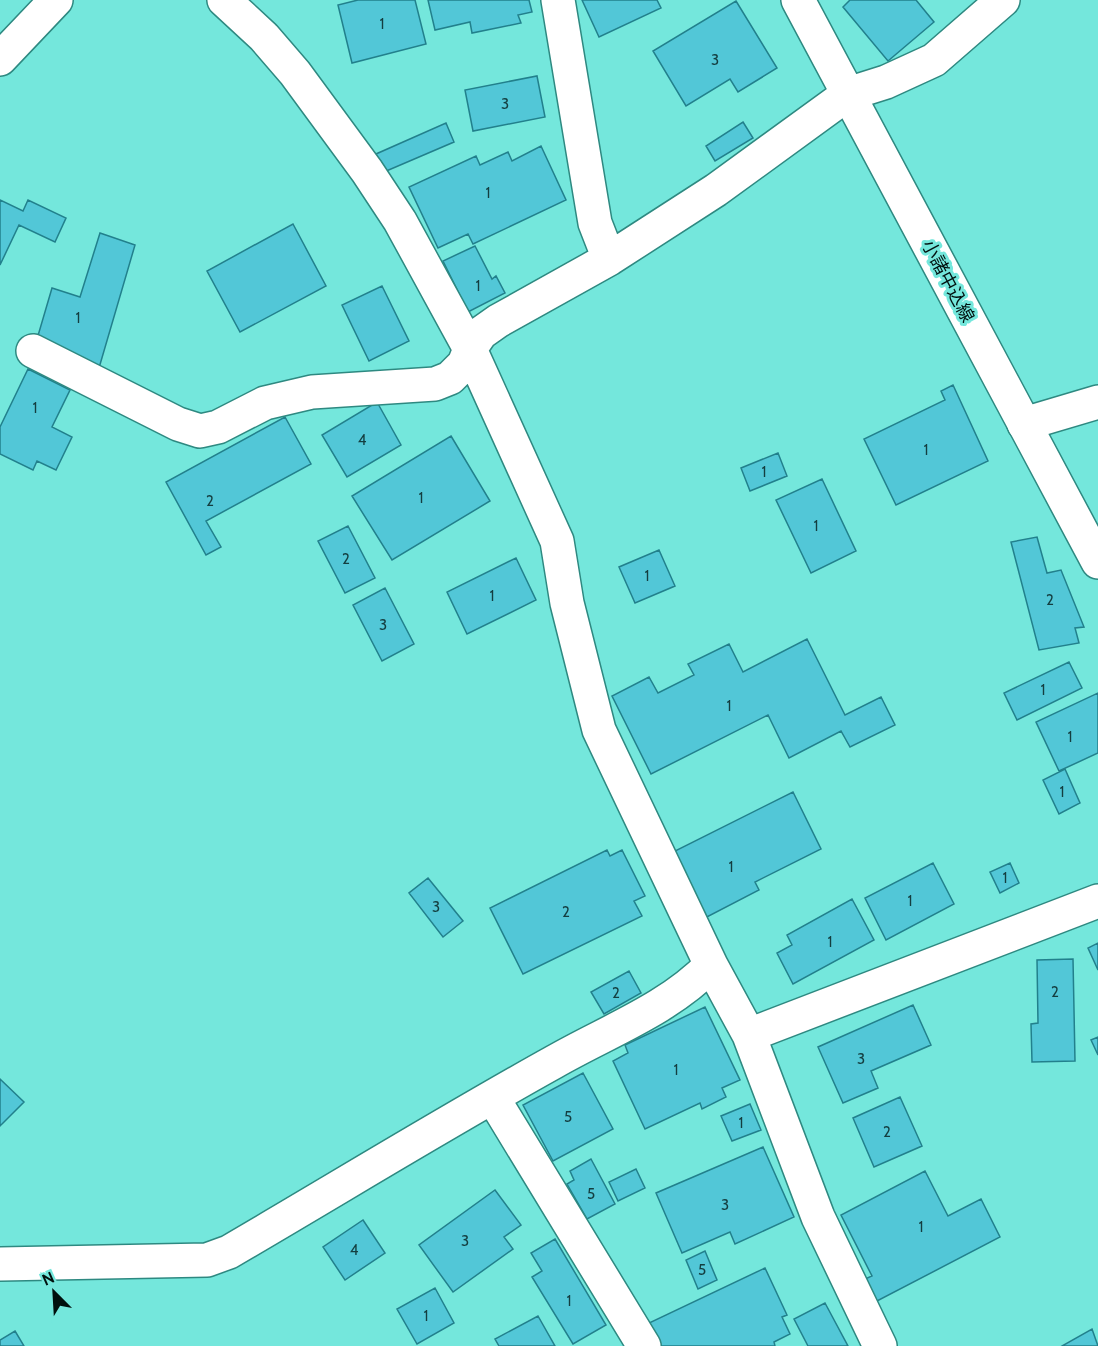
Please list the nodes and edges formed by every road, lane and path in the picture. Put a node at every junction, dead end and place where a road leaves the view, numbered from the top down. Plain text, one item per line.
1 (56, 0) edge
2 (224, 0) edge
3 (558, 0) edge
4 (798, 0) edge
5 (1003, 0) edge
6 (0, 59) edge
7 (848, 94) junction
8 (609, 259) junction
9 (470, 349) junction
10 (33, 351) dead end
11 (1098, 402) edge
12 (1024, 424) junction
13 (1098, 562) edge
14 (1098, 901) edge
15 (711, 965) junction
16 (749, 1035) junction
17 (493, 1098) junction
18 (0, 1263) edge
19 (645, 1346) edge
20 (880, 1346) edge

1 - 6 street
2 - 9 street
3 - 8 street
4 - 7 street, 小諸中込線
5 - 7 street
7 - 8 street
7 - 12 street, 小諸中込線
8 - 9 street
9 - 10 street
9 - 15 street
11 - 12 street
12 - 13 street, 小諸中込線
14 - 16 street
15 - 16 street
15 - 17 street
16 - 20 street
17 - 18 street
17 - 19 street

